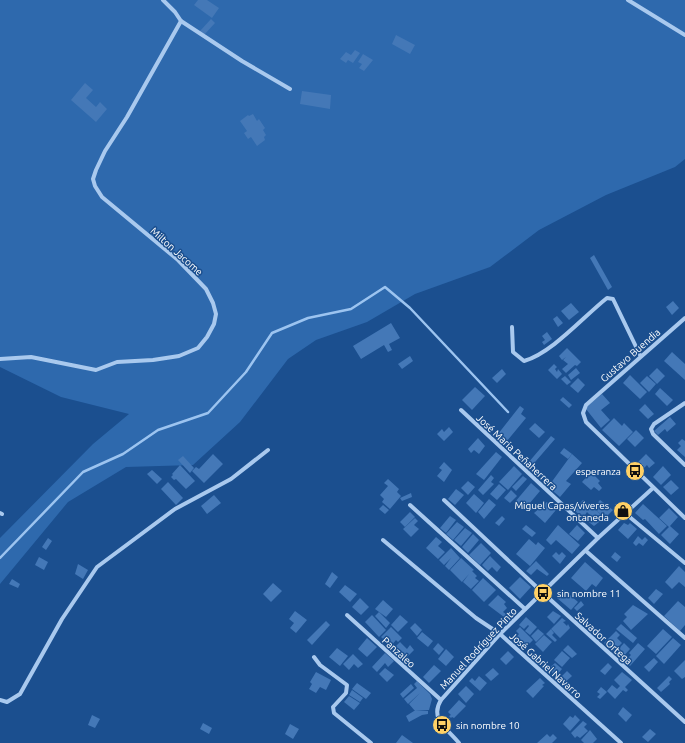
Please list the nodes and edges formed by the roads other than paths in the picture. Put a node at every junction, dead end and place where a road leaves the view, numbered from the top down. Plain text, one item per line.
1 (163, 0) edge
2 (628, 0) edge
3 (181, 21) junction
4 (685, 35) edge
5 (290, 89) dead end
6 (685, 318) edge
7 (512, 327) dead end
8 (640, 355) junction
9 (0, 359) edge
10 (685, 403) edge
11 (461, 410) dead end
12 (268, 450) dead end
13 (685, 465) edge
14 (653, 488) junction
15 (444, 500) dead end
16 (410, 505) dead end
17 (626, 514) junction
18 (685, 518) edge
19 (598, 538) junction
20 (383, 540) dead end
21 (586, 551) junction
22 (685, 563) edge
23 (543, 593) junction
24 (525, 609) junction
25 (347, 615) dead end
26 (500, 634) junction
27 (685, 638) edge
28 (314, 657) dead end
29 (0, 700) edge
30 (441, 700) junction
31 (685, 722) edge
32 (371, 743) edge
33 (459, 743) edge
34 (621, 743) edge

1 - 3 street
2 - 4 street
3 - 5 street
3 - 9 street, Milton Jacome
6 - 8 street, Gustavo Buendia
7 - 8 street
8 - 14 street, Gustavo Buendia
10 - 13 street
11 - 19 street, José Maria Peñaherrera
12 - 29 street
14 - 17 street, Manuel Rodríguez Pinto
14 - 18 street
15 - 23 street, Salvador Ortega
16 - 24 street
17 - 19 street, Manuel Rodríguez Pinto
17 - 22 street
19 - 21 street, Manuel Rodríguez Pinto
20 - 26 street, José Gabriel Navarro
21 - 23 street, Manuel Rodríguez Pinto
21 - 27 street
23 - 24 street, Manuel Rodríguez Pinto
23 - 31 street, Salvador Ortega
24 - 26 street, Manuel Rodríguez Pinto
25 - 30 street, Panzaleo
26 - 30 street, Manuel Rodríguez Pinto
26 - 34 street, José Gabriel Navarro
28 - 32 street
30 - 33 street, Manuel Rodríguez Pinto

